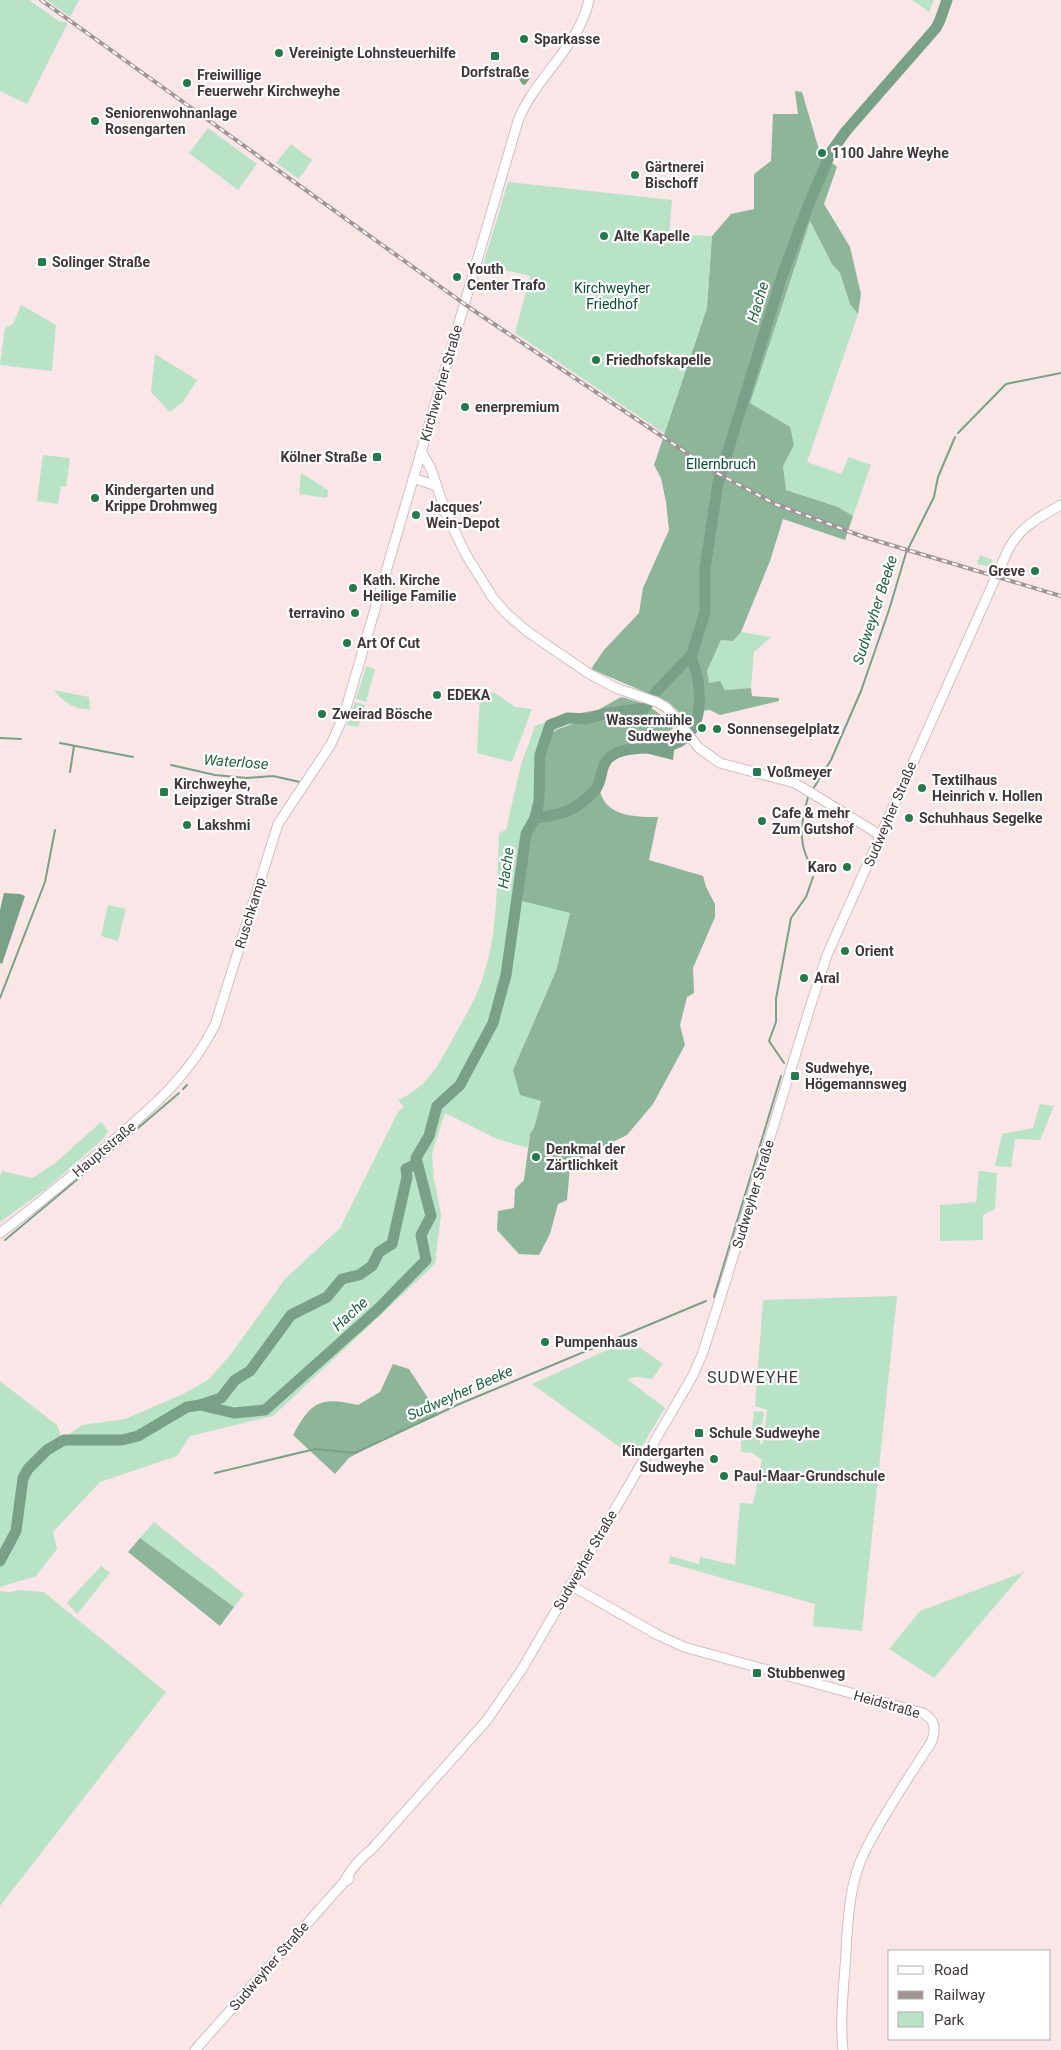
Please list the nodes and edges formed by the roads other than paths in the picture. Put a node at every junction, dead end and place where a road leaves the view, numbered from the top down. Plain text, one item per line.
1 (589, 0) edge
2 (421, 451) junction
3 (414, 475) junction
4 (436, 482) junction
5 (1061, 504) edge
6 (311, 776) joint
7 (880, 835) junction
8 (198, 1055) joint
9 (0, 1232) edge
10 (570, 1585) junction
11 (195, 2050) edge
12 (843, 2050) edge

1 - 2 main road, Kirchweyher Straße
2 - 3 main road, Kirchweyher Straße
2 - 4 main road
3 - 4 main road
3 - 6 main road, Kirchweyher Straße
4 - 7 main road
5 - 7 main road, Sudweyher Straße
6 - 8 main road, Ruschkamp
7 - 10 main road, Sudweyher Straße
8 - 9 main road, Hauptstraße
10 - 11 main road, Sudweyher Straße
10 - 12 main road, Heidstraße

